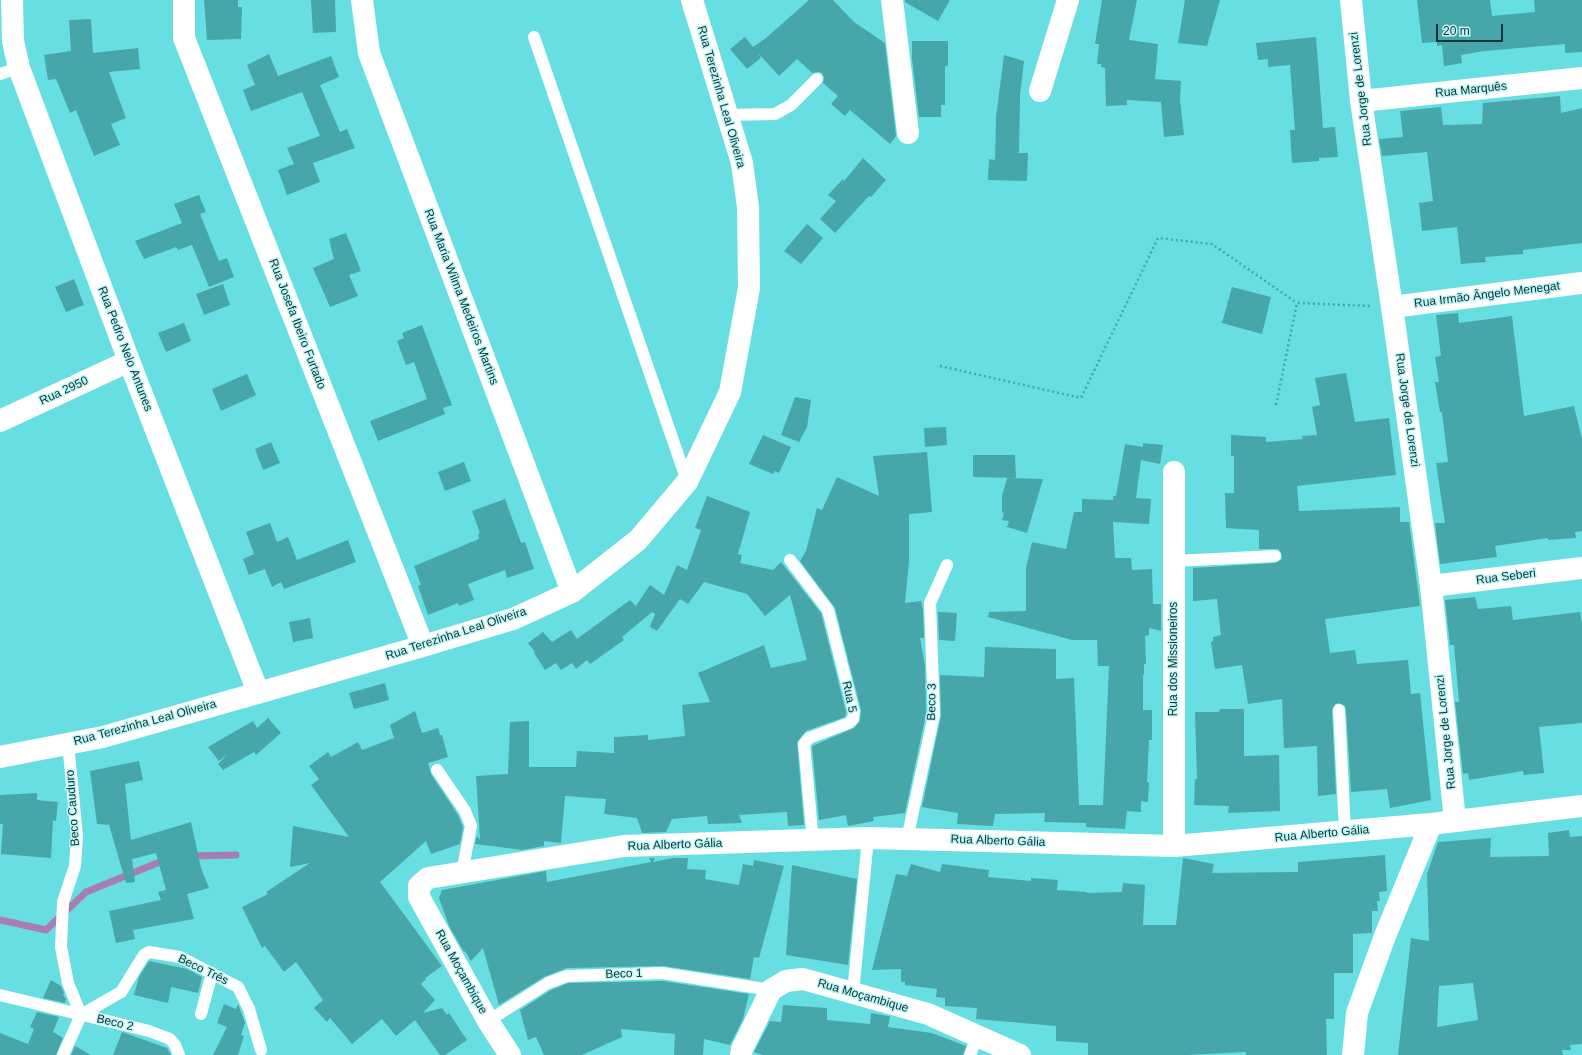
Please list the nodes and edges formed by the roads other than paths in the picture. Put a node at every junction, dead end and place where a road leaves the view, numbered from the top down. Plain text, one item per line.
1 (12, 0) edge
2 (184, 0) edge
3 (362, 0) edge
4 (692, 0) edge
5 (892, 0) edge
6 (1068, 0) edge
7 (1351, 0) edge
8 (534, 37) dead end
9 (10, 71) edge
10 (1582, 78) edge
11 (817, 79) dead end
12 (1040, 91) dead end
13 (1360, 101) junction
14 (727, 115) junction
15 (908, 133) dead end
16 (1582, 283) edge
17 (1392, 307) junction
18 (129, 361) junction
19 (0, 421) edge
20 (1174, 472) dead end
21 (687, 482) junction
22 (1275, 556) dead end
23 (790, 560) dead end
24 (1174, 561) junction
25 (947, 565) dead end
26 (1582, 568) edge
27 (1431, 586) junction
28 (572, 592) junction
29 (424, 646) junction
30 (258, 692) junction
31 (1339, 710) dead end
32 (68, 744) junction
33 (0, 757) edge
34 (437, 770) dead end
35 (1582, 806) edge
36 (1455, 821) junction
37 (1431, 824) junction
38 (1345, 832) junction
39 (868, 838) junction
40 (907, 839) junction
41 (813, 841) junction
42 (1174, 846) junction
43 (462, 873) junction
44 (419, 886) joint
45 (212, 973) junction
46 (771, 990) junction
47 (853, 993) junction
48 (0, 995) edge
49 (201, 1014) dead end
50 (82, 1015) junction
51 (488, 1021) junction
52 (978, 1035) junction
53 (261, 1050) dead end
54 (64, 1055) edge
55 (179, 1055) edge
56 (510, 1055) edge
57 (741, 1055) edge
58 (970, 1055) edge
59 (1020, 1055) edge
60 (1353, 1055) edge

1 - 9 street, Rua Pedro Nelo Antunes
2 - 29 street, Rua Josefa Ibeiro Furtado
3 - 28 street, Rua Maria Wilma Medeiros Martins
4 - 14 street, Rua Terezinha Leal Oliveira
5 - 15 street
6 - 12 street
7 - 13 street, Rua Jorge de Lorenzi
8 - 21 lane
9 - 18 street, Rua Pedro Nelo Antunes
10 - 13 street, Rua Marquês
11 - 14 lane
13 - 17 street, Rua Jorge de Lorenzi
14 - 21 street, Rua Terezinha Leal Oliveira
16 - 17 street, Rua Irmão Ângelo Menegat
17 - 27 street, Rua Jorge de Lorenzi
18 - 19 street, Rua 2950
18 - 30 street, Rua Pedro Nelo Antunes
20 - 24 street, Rua dos Missioneiros
21 - 28 street, Rua Terezinha Leal Oliveira
22 - 24 lane
23 - 41 lane, Rua 5
24 - 42 street, Rua dos Missioneiros
25 - 40 lane, Beco 3
26 - 27 street, Rua Seberi
27 - 36 street, Rua Jorge de Lorenzi
28 - 29 street, Rua Terezinha Leal Oliveira
29 - 30 street, Rua Terezinha Leal Oliveira
30 - 32 street, Rua Terezinha Leal Oliveira
31 - 38 lane
32 - 33 street, Rua Terezinha Leal Oliveira
32 - 50 lane, Beco Cauduro
34 - 43 lane
35 - 36 street, Rua Alberto Gália
36 - 37 street, Rua Alberto Gália
37 - 38 street, Rua Alberto Gália
37 - 60 street
38 - 42 street, Rua Alberto Gália
39 - 40 street, Rua Alberto Gália
39 - 41 street, Rua Alberto Gália
39 - 47 lane
40 - 42 street, Rua Alberto Gália
41 - 43 street, Rua Alberto Gália
43 - 44 street, Rua Alberto Gália
44 - 51 street, Rua Moçambique
45 - 49 lane
45 - 50 lane, Beco Três
45 - 53 lane, Beco Três
46 - 47 street, Rua Moçambique
46 - 51 lane, Beco 1
46 - 57 street
47 - 52 street, Rua Moçambique
48 - 50 lane, Beco 2
50 - 54 lane
50 - 55 lane, Beco 2
51 - 56 street, Rua Moçambique
52 - 58 lane
52 - 59 street, Rua Moçambique

